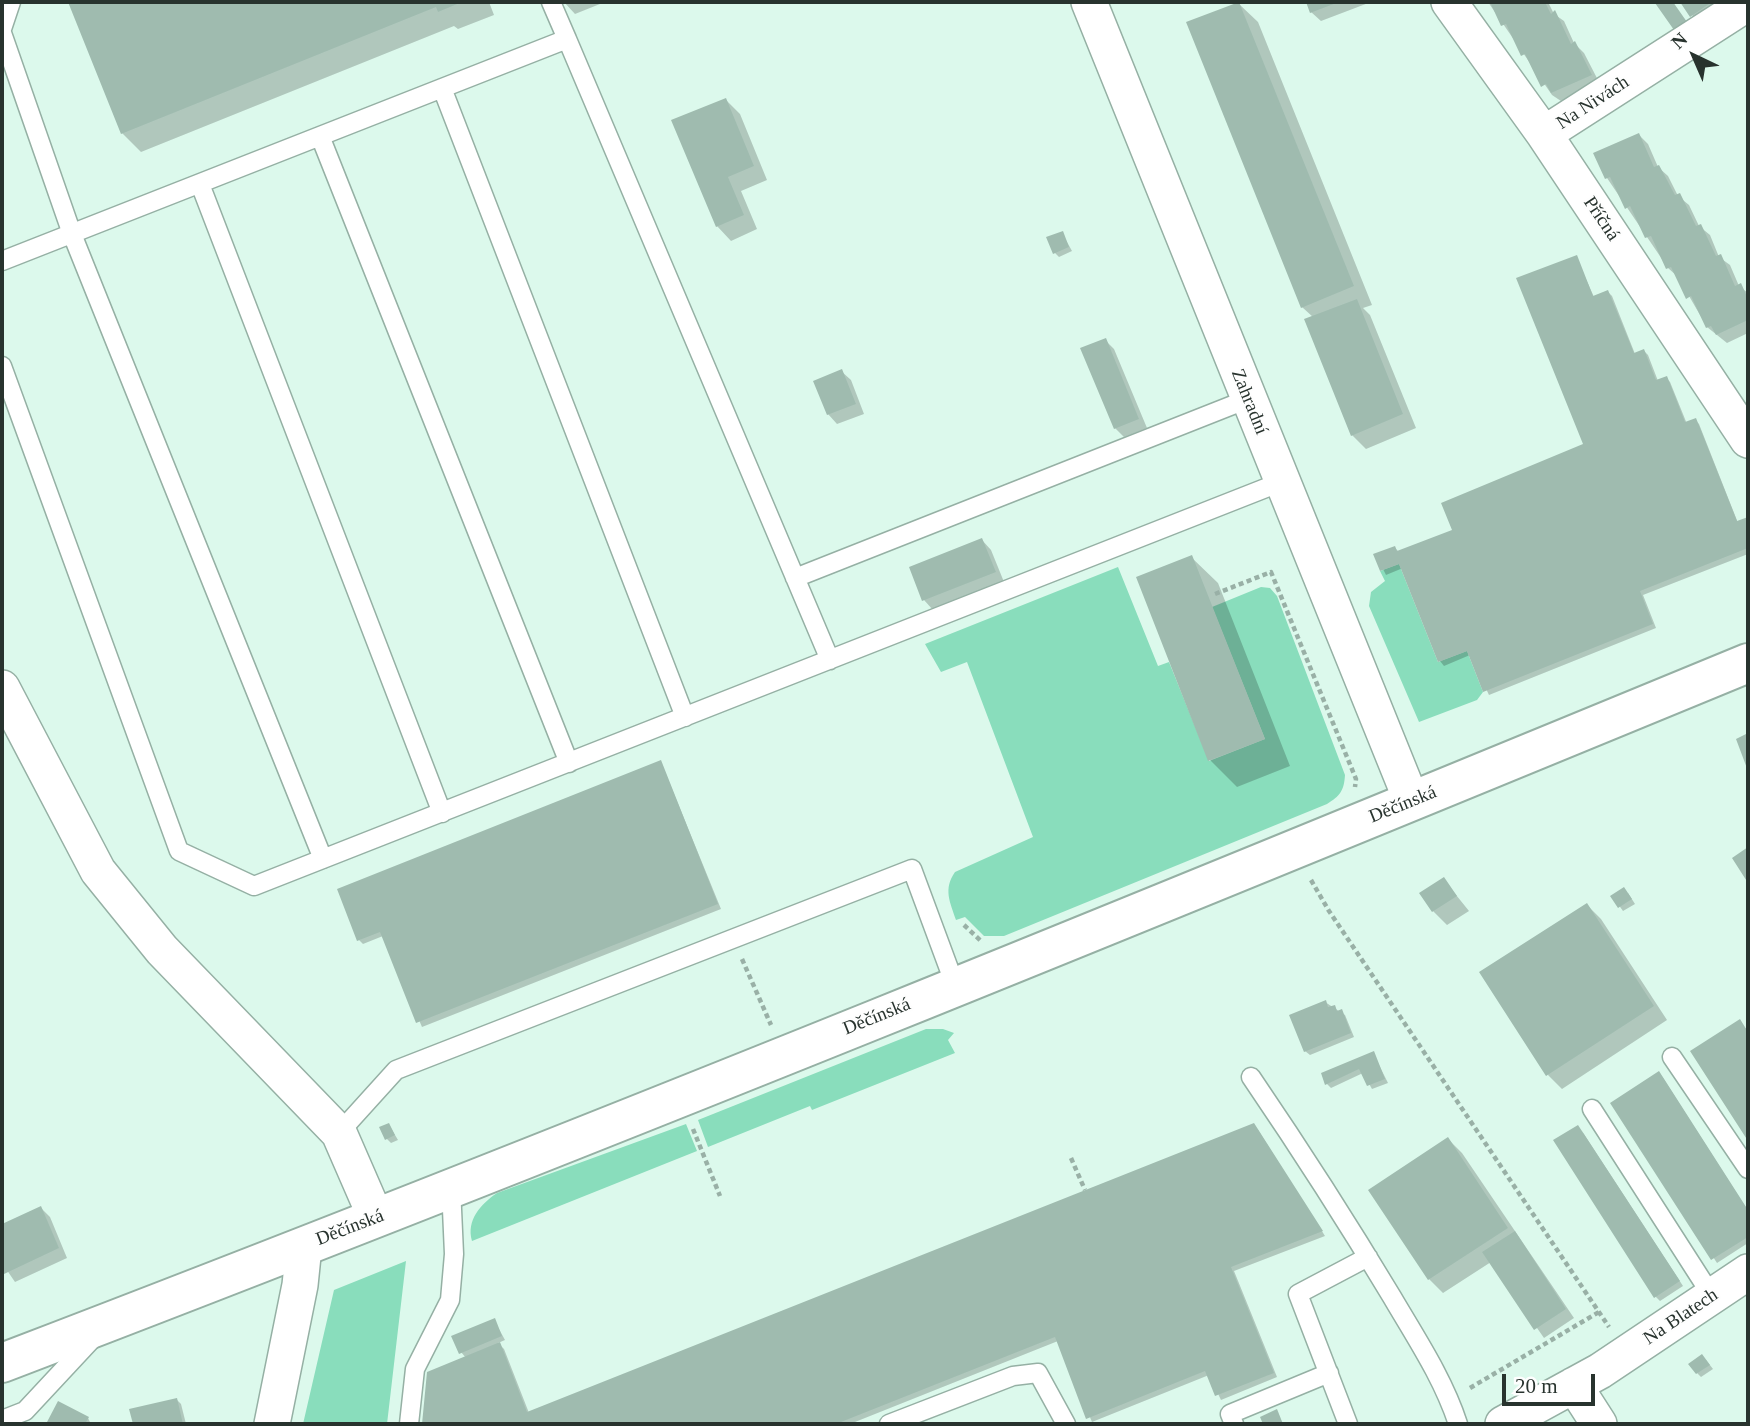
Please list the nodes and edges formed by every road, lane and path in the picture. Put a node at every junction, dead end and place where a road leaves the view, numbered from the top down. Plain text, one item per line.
1 (11, 2) edge
2 (551, 2) edge
3 (1089, 2) edge
4 (1449, 2) edge
5 (1748, 3) edge
6 (2, 31) edge
7 (567, 39) junction
8 (442, 88) junction
9 (1544, 134) junction
10 (320, 136) junction
11 (200, 184) junction
12 (72, 234) junction
13 (2, 261) edge
14 (2, 366) edge
15 (1248, 399) junction
16 (1748, 440) edge
17 (1281, 482) junction
18 (795, 578) junction
19 (1215, 594) dead end
20 (830, 660) junction
21 (1748, 663) edge
22 (2, 688) edge
23 (685, 717) junction
24 (569, 763) junction
25 (1353, 799) dead end
26 (1412, 802) junction
27 (442, 813) junction
28 (323, 859) junction
29 (1323, 900) dead end
30 (964, 925) dead end
31 (991, 942) dead end
32 (955, 985) junction
33 (1672, 1057) dead end
34 (1251, 1077) dead end
35 (1592, 1110) dead end
36 (339, 1133) junction
37 (1071, 1158) dead end
38 (1748, 1169) edge
39 (451, 1187) junction
40 (1085, 1190) dead end
41 (376, 1218) junction
42 (304, 1246) junction
43 (1368, 1257) junction
44 (1748, 1272) edge
45 (1712, 1296) junction
46 (108, 1323) junction
47 (2, 1363) edge
48 (1329, 1373) junction
49 (1574, 1385) junction
50 (1450, 1400) junction
51 (2, 1420) edge
52 (272, 1424) edge
53 (409, 1424) edge
54 (889, 1424) edge
55 (1066, 1424) edge
56 (1234, 1424) edge
57 (1348, 1424) edge
58 (1458, 1424) edge
59 (1503, 1424) edge
60 (1599, 1424) edge

1 - 6 lane
2 - 7 lane
3 - 15 street, Zahradní
4 - 9 street, Příčná
5 - 9 street, Na Nivách
6 - 12 lane
7 - 8 lane
7 - 18 lane
8 - 10 lane
8 - 23 lane
9 - 16 street, Příčná
10 - 11 lane
10 - 24 lane
11 - 12 lane
11 - 27 lane
12 - 13 lane
12 - 28 lane
14 - 28 lane
15 - 17 street, Zahradní
15 - 18 lane
17 - 20 lane
17 - 26 street, Zahradní
18 - 20 lane
19 - 25 path
20 - 23 lane
21 - 26 main road, Děčínská
22 - 36 street
23 - 24 lane
24 - 27 lane
26 - 32 main road, Děčínská
27 - 28 lane
29 - 50 path
30 - 31 path
32 - 36 lane
32 - 39 main road, Děčínská
33 - 38 lane
34 - 43 lane
35 - 45 lane
36 - 41 street
37 - 40 path
39 - 41 main road, Děčínská
39 - 53 lane
41 - 42 main road, Děčínská
42 - 46 main road, Děčínská
42 - 52 street
43 - 48 lane
43 - 50 lane
44 - 45 street, Na Blatech
45 - 49 street, Na Blatech
46 - 47 main road, Děčínská
46 - 51 lane
48 - 56 lane
48 - 57 lane
49 - 59 street, Na Blatech
49 - 60 street
50 - 58 lane
54 - 55 lane

